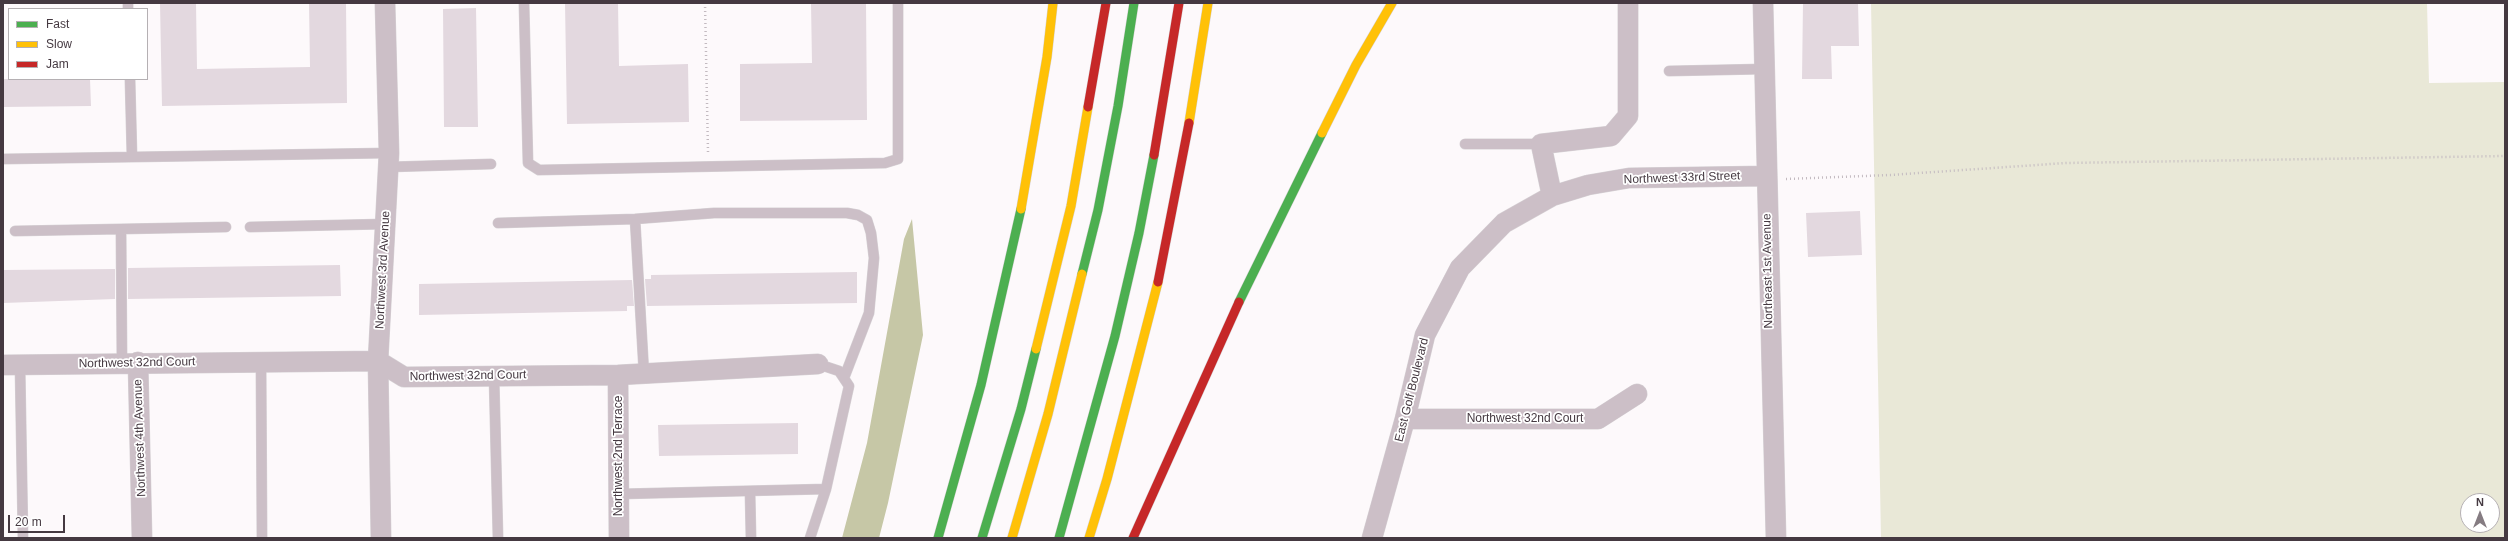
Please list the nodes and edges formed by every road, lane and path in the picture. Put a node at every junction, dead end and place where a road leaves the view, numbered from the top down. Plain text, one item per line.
1 (385, 3) edge
2 (524, 3) edge
3 (705, 3) edge
4 (898, 3) edge
5 (1054, 3) edge
6 (1061, 3) edge
7 (1106, 3) edge
8 (1134, 3) edge
9 (1179, 3) edge
10 (1208, 3) edge
11 (1392, 3) edge
12 (1628, 3) edge
13 (1763, 3) edge
14 (1052, 20) junction
15 (1764, 69) junction
16 (1669, 71) dead end
17 (130, 80) edge
18 (1465, 144) dead end
19 (1541, 144) junction
20 (2505, 156) edge
21 (132, 157) junction
22 (3, 159) edge
23 (389, 160) junction
24 (491, 164) dead end
25 (708, 167) junction
26 (1766, 176) junction
27 (1552, 196) junction
28 (636, 218) junction
29 (498, 223) dead end
30 (386, 224) junction
31 (226, 227) dead end
32 (250, 227) dead end
33 (121, 229) junction
34 (14, 231) dead end
35 (261, 361) junction
36 (378, 361) junction
37 (130, 362) junction
38 (818, 364) joint
39 (11, 365) edge
40 (644, 374) junction
41 (618, 375) junction
42 (494, 376) junction
43 (844, 378) junction
44 (1636, 394) dead end
45 (1405, 419) junction
46 (826, 489) junction
47 (750, 491) junction
48 (619, 494) junction
49 (23, 538) edge
50 (142, 538) edge
51 (262, 538) edge
52 (381, 538) edge
53 (498, 538) edge
54 (619, 538) edge
55 (751, 538) edge
56 (810, 538) edge
57 (938, 538) edge
58 (982, 538) edge
59 (1012, 538) edge
60 (1059, 538) edge
61 (1089, 538) edge
62 (1133, 538) edge
63 (1372, 538) edge
64 (1776, 538) edge

1 - 23 street, Northwest 3rd Avenue
2 - 25 lane
3 - 25 path
4 - 25 lane
5 - 14 highway
6 - 14 highway
7 - 58 highway
8 - 59 highway
9 - 60 highway
10 - 61 highway
11 - 62 highway
12 - 19 street
13 - 15 street, Northeast 1st Avenue
14 - 57 highway
15 - 16 lane
15 - 26 street, Northeast 1st Avenue
17 - 21 lane
18 - 19 lane
19 - 27 street
20 - 26 path
21 - 22 lane
21 - 23 lane
23 - 24 lane
23 - 30 street, Northwest 3rd Avenue
26 - 27 street, Northwest 33rd Street
26 - 64 street, Northeast 1st Avenue
27 - 45 street, East Golf Boulevard
28 - 29 lane
28 - 40 lane
28 - 43 lane
30 - 32 lane
30 - 36 street, Northwest 3rd Avenue
31 - 33 lane
33 - 34 lane
33 - 37 lane
35 - 36 street, Northwest 32nd Court
35 - 37 street, Northwest 32nd Court
35 - 51 lane
36 - 42 street, Northwest 32nd Court
36 - 52 street, Northwest 3rd Avenue
37 - 39 street, Northwest 32nd Court
37 - 50 street, Northwest 4th Avenue
38 - 40 street, Northwest 32nd Court
38 - 43 lane
39 - 49 lane
40 - 41 street, Northwest 32nd Court
41 - 42 street, Northwest 32nd Court
41 - 48 street, Northwest 2nd Terrace
42 - 53 lane
43 - 46 lane
44 - 45 street, Northwest 32nd Court
45 - 63 street, East Golf Boulevard
46 - 47 lane
46 - 56 lane
47 - 48 lane
47 - 55 lane
48 - 54 street, Northwest 2nd Terrace

